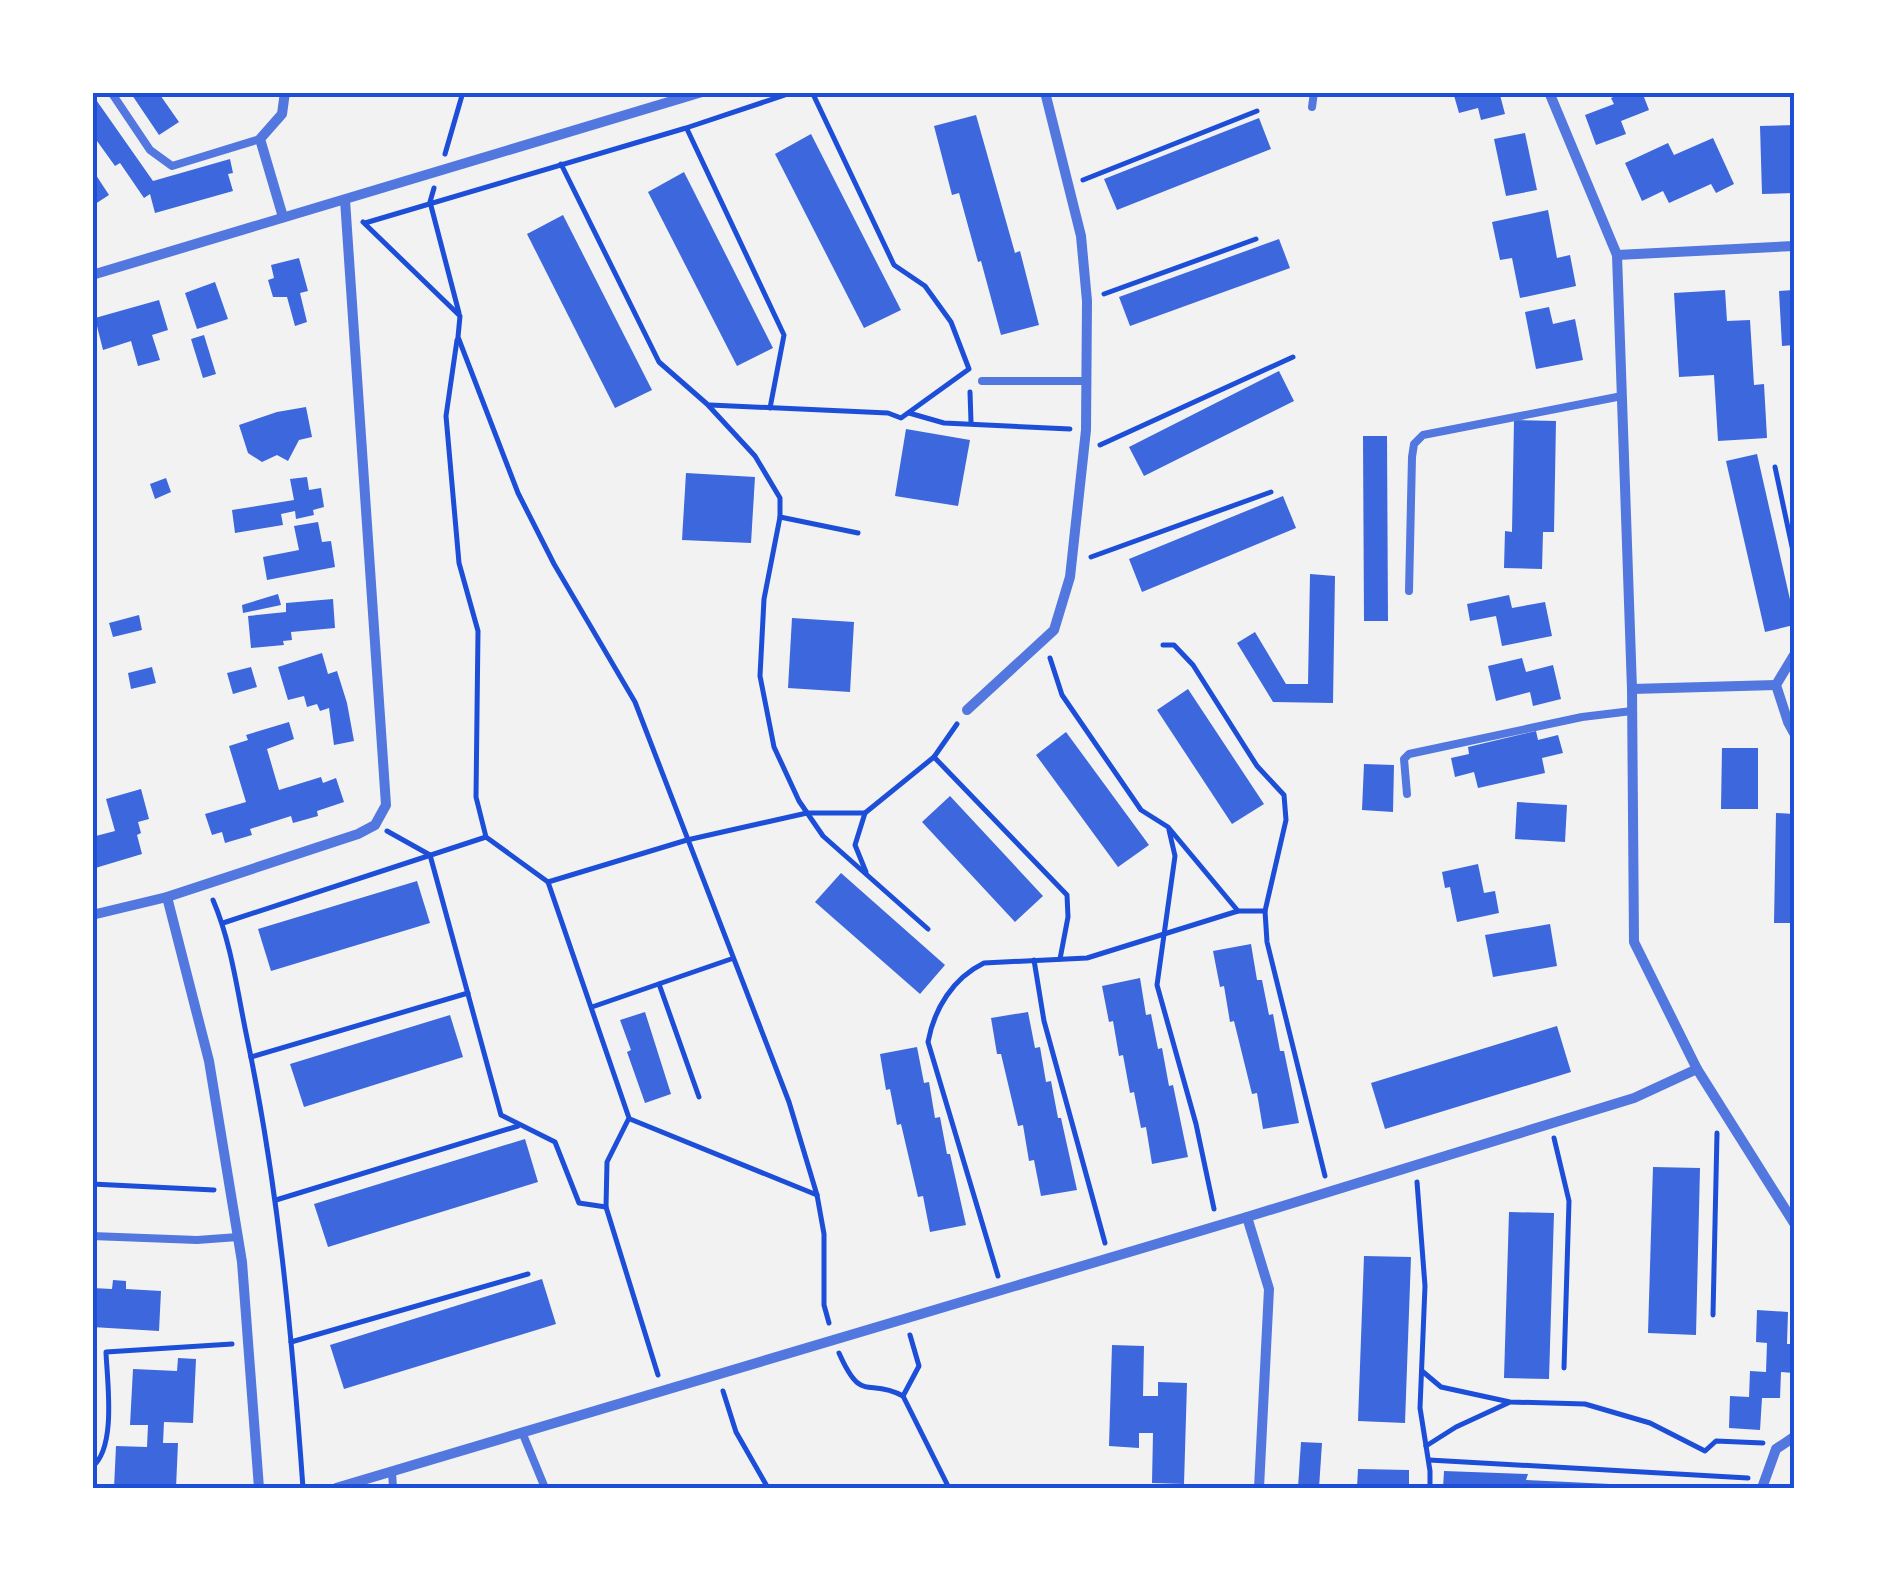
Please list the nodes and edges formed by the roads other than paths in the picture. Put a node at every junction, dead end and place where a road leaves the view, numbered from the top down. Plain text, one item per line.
1 (111, 92) edge
2 (285, 92) edge
3 (702, 92) edge
4 (1045, 92) edge
5 (1314, 92) edge
6 (1549, 92) edge
7 (1312, 106) dead end
8 (260, 139) junction
9 (346, 200) junction
10 (283, 217) junction
11 (1794, 246) edge
12 (1617, 256) junction
13 (92, 275) edge
14 (982, 381) dead end
15 (1086, 382) junction
16 (1622, 396) junction
17 (1409, 591) dead end
18 (1794, 655) edge
19 (1776, 684) junction
20 (1632, 689) junction
21 (967, 710) road end
22 (1632, 711) junction
23 (1794, 733) edge
24 (1407, 794) dead end
25 (166, 897) junction
26 (92, 915) edge
27 (1697, 1069) junction
28 (1790, 1207) edge
29 (1248, 1218) junction
30 (1794, 1223) edge
31 (92, 1236) edge
32 (238, 1237) junction
33 (522, 1432) junction
34 (1794, 1437) edge
35 (392, 1472) junction
36 (1764, 1484) edge
37 (258, 1488) edge
38 (336, 1488) edge
39 (393, 1488) edge
40 (545, 1488) edge
41 (1260, 1488) edge

1 - 8 lane
2 - 8 street
3 - 9 street
4 - 15 street
5 - 7 lane
6 - 12 street
8 - 10 street
9 - 10 street
9 - 25 street
10 - 13 street
11 - 12 street
12 - 16 street
14 - 15 lane
15 - 21 street
16 - 17 lane
16 - 20 street
18 - 19 street
19 - 20 street
19 - 23 street
20 - 22 street
22 - 24 lane
22 - 27 street
25 - 26 street
25 - 32 street
27 - 28 street
27 - 29 street
28 - 30 street
29 - 33 street
29 - 41 street
31 - 32 lane
32 - 37 street
33 - 35 street
33 - 40 lane
34 - 36 street
35 - 38 street
35 - 39 lane

